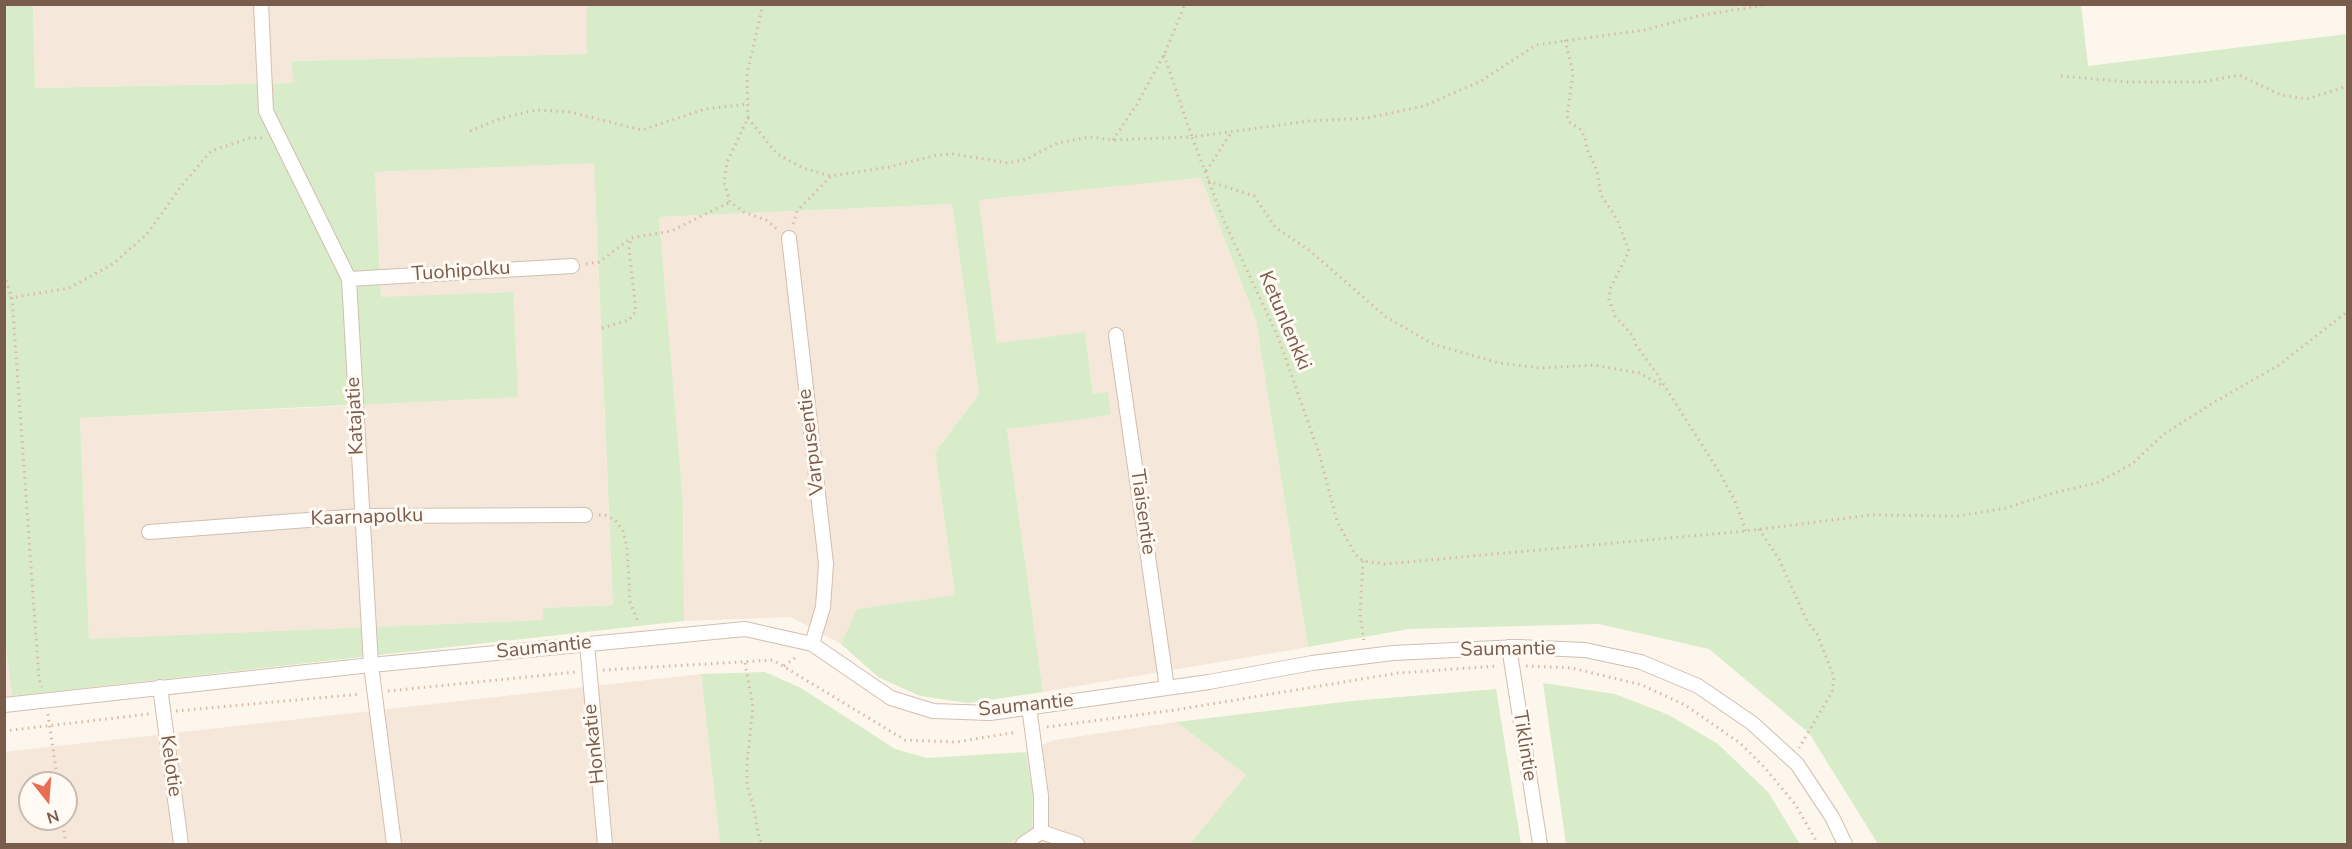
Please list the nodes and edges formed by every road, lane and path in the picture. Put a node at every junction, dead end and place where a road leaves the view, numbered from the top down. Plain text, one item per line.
1 (261, 4) edge
2 (763, 4) edge
3 (1185, 4) edge
4 (1770, 4) edge
5 (1565, 40) junction
6 (1164, 55) junction
7 (2061, 76) dead end
8 (2348, 86) edge
9 (749, 104) junction
10 (748, 118) junction
11 (470, 131) dead end
12 (1231, 133) junction
13 (279, 137) junction
14 (1192, 137) junction
15 (1113, 140) junction
16 (1205, 172) junction
17 (831, 176) junction
18 (1208, 181) junction
19 (730, 202) junction
20 (631, 238) junction
21 (789, 238) junction
22 (572, 266) joint
23 (4, 275) edge
24 (349, 279) junction
25 (12, 298) junction
26 (4, 299) edge
27 (2348, 311) edge
28 (602, 328) dead end
29 (1116, 335) dead end
30 (1665, 387) junction
31 (585, 514) joint
32 (362, 516) junction
33 (1759, 530) junction
34 (1746, 531) junction
35 (149, 532) dead end
36 (1364, 561) junction
37 (644, 638) junction
38 (587, 644) junction
39 (812, 644) junction
40 (1509, 647) junction
41 (1366, 657) junction
42 (745, 663) dead end
43 (371, 665) junction
44 (160, 687) junction
45 (1167, 688) junction
46 (46, 700) junction
47 (4, 705) edge
48 (1029, 707) junction
49 (1792, 760) junction
50 (56, 771) edge
51 (1041, 832) junction
52 (181, 844) edge
53 (394, 844) edge
54 (605, 844) edge
55 (763, 844) edge
56 (1023, 844) edge
57 (1077, 844) edge
58 (1540, 844) edge
59 (1845, 844) edge

1 - 13 street, Katajatie
2 - 9 path
3 - 6 path
4 - 5 path
5 - 12 path
5 - 30 path
6 - 14 path, Ketunlenkki
6 - 15 path
7 - 8 path
9 - 10 path
9 - 11 path
10 - 17 path
10 - 19 path
12 - 14 path
12 - 16 path
13 - 24 street, Katajatie
13 - 25 path
14 - 15 path
14 - 16 path, Ketunlenkki
15 - 17 path
16 - 18 path, Ketunlenkki
17 - 21 path
18 - 30 path
18 - 36 path, Ketunlenkki
19 - 20 path
19 - 21 path
20 - 22 path
20 - 28 path
21 - 39 street, Varpusentie
22 - 24 street, Tuohipolku
23 - 25 path
24 - 32 street, Katajatie
25 - 26 path
25 - 46 path
27 - 33 path
29 - 45 street, Tiaisentie
30 - 34 path
31 - 32 street, Kaarnapolku
31 - 37 path
32 - 35 street, Kaarnapolku
32 - 43 street, Katajatie
33 - 34 path
33 - 49 path
34 - 36 path
36 - 41 path
37 - 38 street, Saumantie
37 - 39 street, Saumantie
38 - 43 street, Saumantie
38 - 54 street, Honkatie
39 - 48 street, Saumantie
40 - 41 street, Saumantie
40 - 49 street, Saumantie
40 - 58 street, Tiklintie
41 - 45 street, Saumantie
42 - 55 path
43 - 44 street, Saumantie
43 - 53 street, Katajatie
44 - 46 street, Saumantie
44 - 52 street, Kelotie
45 - 48 street, Saumantie
46 - 47 street, Saumantie
46 - 50 path
48 - 51 street
49 - 59 street, Saumantie
51 - 56 street
51 - 57 street

